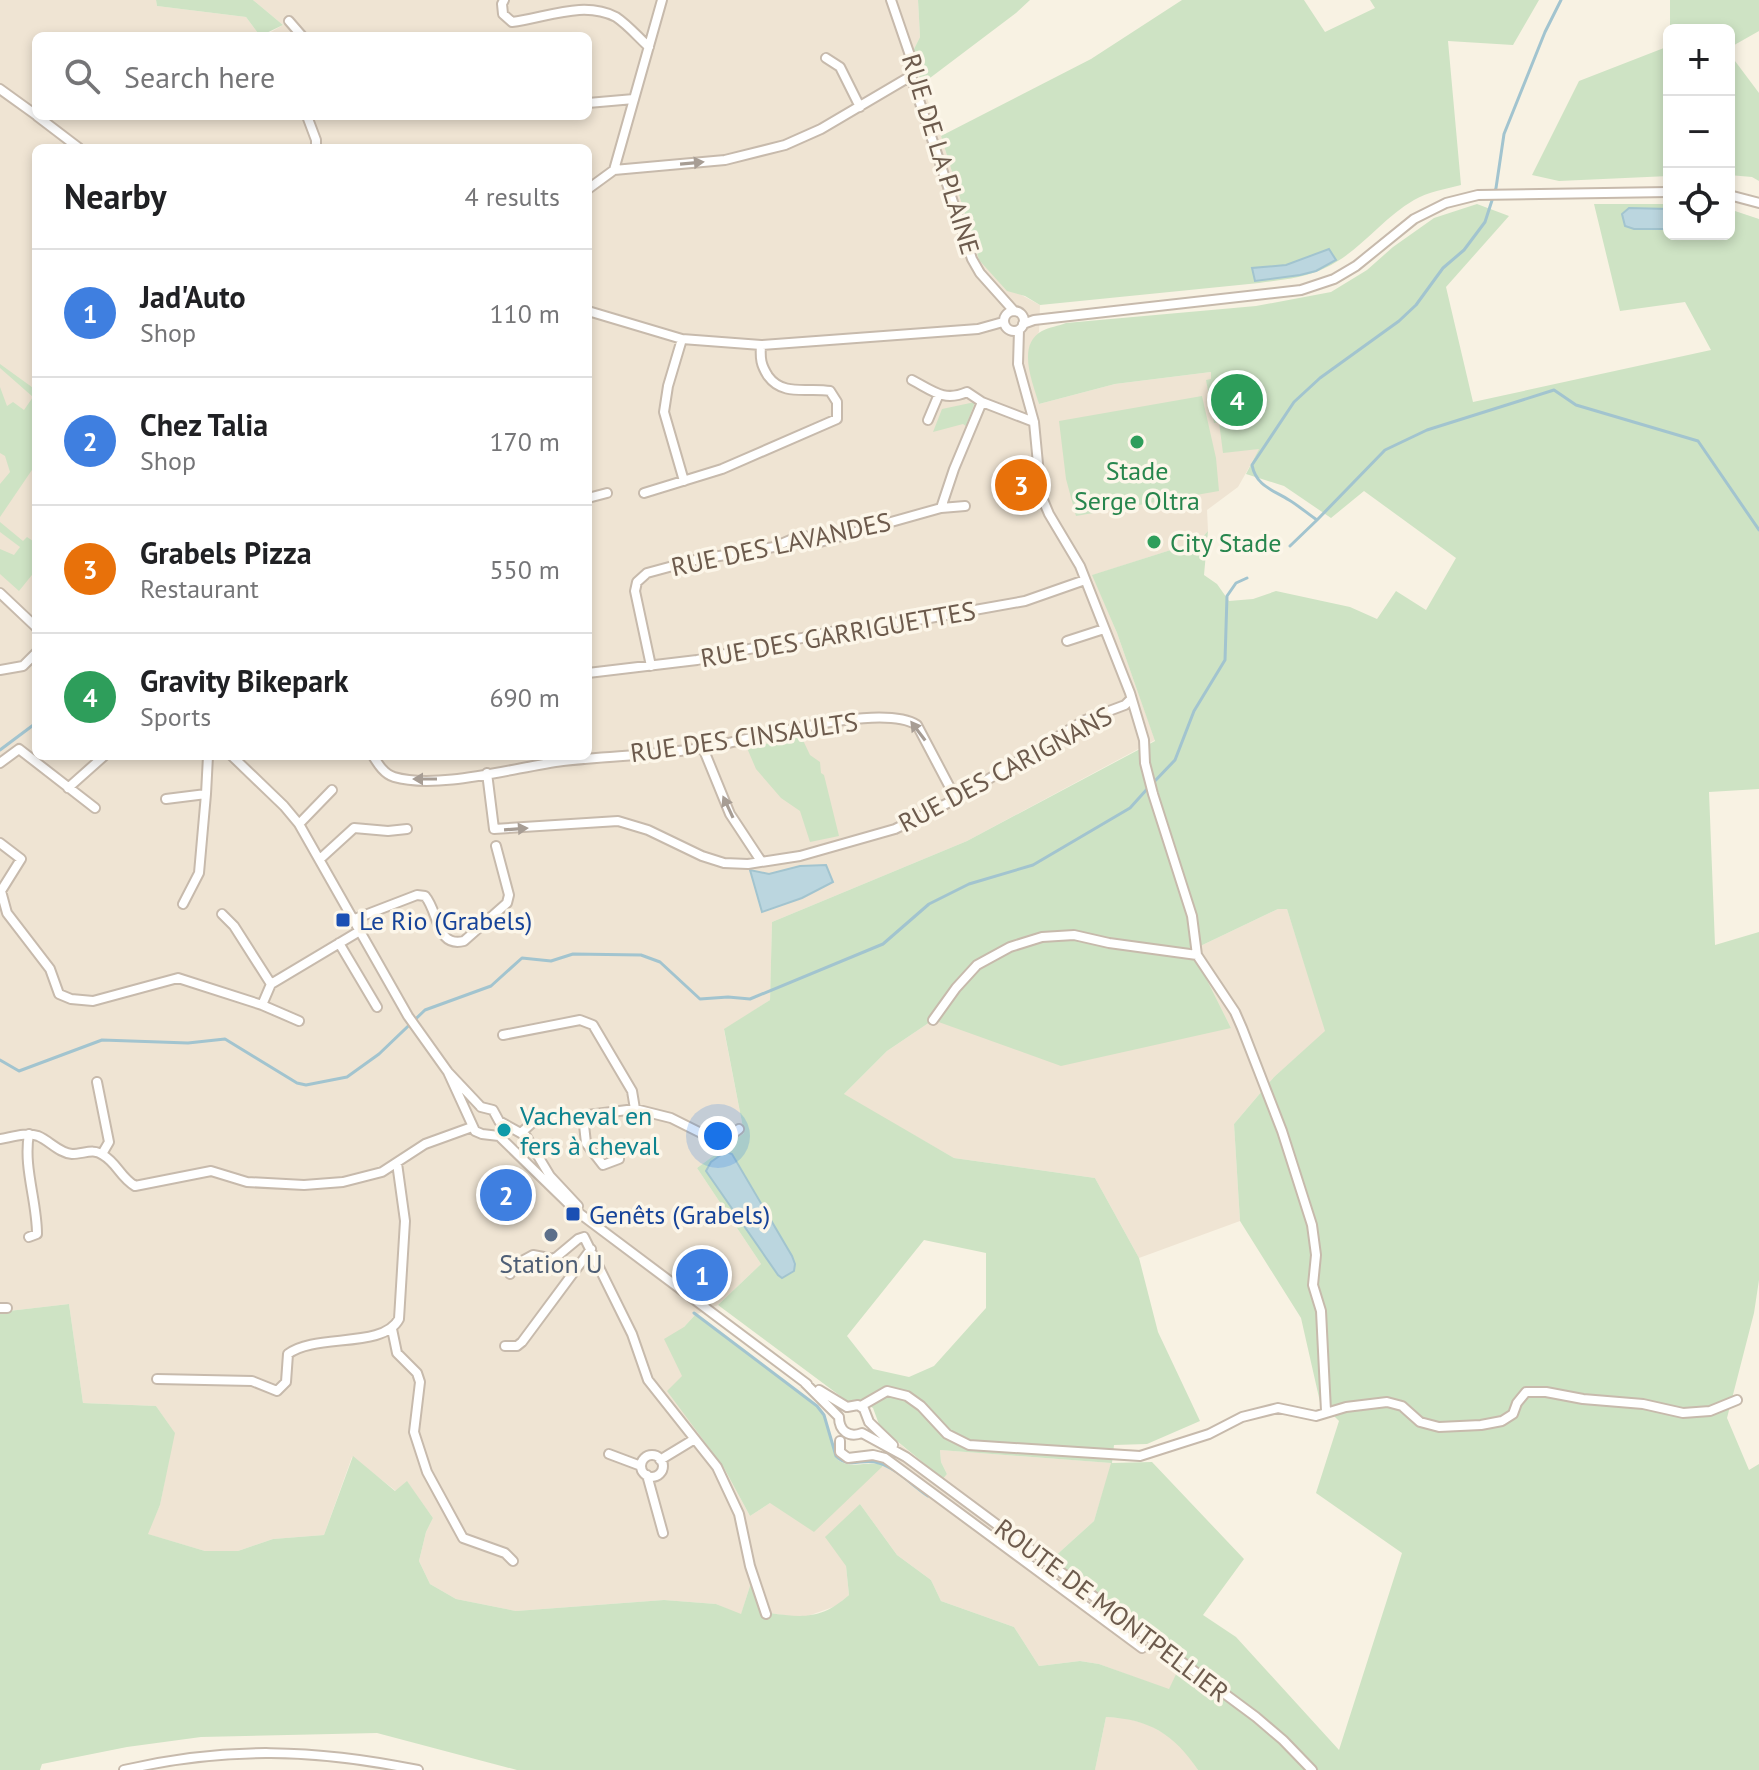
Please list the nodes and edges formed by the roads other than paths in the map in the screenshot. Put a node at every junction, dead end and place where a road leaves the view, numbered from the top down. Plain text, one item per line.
1 (504, 0) edge
2 (662, 0) edge
3 (891, 0) edge
4 (289, 21) dead end
5 (299, 32) edge
6 (649, 47) junction
7 (826, 58) dead end
8 (911, 76) junction
9 (0, 89) edge
10 (634, 99) junction
11 (592, 103) edge
12 (860, 107) junction
13 (32, 112) edge
14 (42, 120) edge
15 (308, 120) edge
16 (74, 144) edge
17 (316, 144) edge
18 (614, 170) junction
19 (592, 186) edge
20 (1663, 192) edge
21 (1735, 197) edge
22 (1759, 203) edge
23 (592, 312) edge
24 (1011, 312) junction
25 (1012, 326) junction
26 (682, 339) junction
27 (761, 345) junction
28 (912, 380) dead end
29 (939, 394) junction
30 (982, 402) junction
31 (928, 420) dead end
32 (1034, 422) junction
33 (684, 481) junction
34 (607, 493) dead end
35 (644, 493) dead end
36 (592, 497) edge
37 (965, 506) dead end
38 (941, 508) junction
39 (1085, 580) junction
40 (0, 593) edge
41 (32, 623) edge
42 (1104, 629) junction
43 (1067, 641) dead end
44 (32, 657) edge
45 (651, 666) junction
46 (0, 670) edge
47 (592, 673) edge
48 (1131, 699) junction
49 (703, 748) junction
50 (592, 757) edge
51 (32, 759) edge
52 (33, 760) edge
53 (100, 760) edge
54 (208, 760) edge
55 (236, 760) edge
56 (376, 760) edge
57 (555, 760) edge
58 (0, 763) edge
59 (487, 773) junction
60 (68, 788) junction
61 (332, 790) dead end
62 (206, 794) junction
63 (166, 799) dead end
64 (956, 799) junction
65 (95, 808) dead end
66 (299, 824) junction
67 (407, 829) dead end
68 (0, 843) edge
69 (496, 846) dead end
70 (320, 859) junction
71 (761, 861) junction
72 (183, 904) dead end
73 (222, 914) dead end
74 (352, 920) junction
75 (358, 932) junction
76 (339, 943) junction
77 (1197, 955) junction
78 (271, 984) junction
79 (262, 1005) junction
80 (377, 1007) dead end
81 (933, 1020) dead end
82 (299, 1021) dead end
83 (503, 1035) dead end
84 (448, 1072) junction
85 (97, 1082) dead end
86 (481, 1107) junction
87 (635, 1109) junction
88 (583, 1116) junction
89 (499, 1121) junction
90 (472, 1123) junction
91 (739, 1129) dead end
92 (522, 1132) junction
93 (491, 1133) junction
94 (29, 1134) junction
95 (0, 1139) edge
96 (535, 1152) junction
97 (102, 1154) junction
98 (523, 1159) junction
99 (619, 1159) dead end
100 (397, 1163) junction
101 (591, 1220) junction
102 (29, 1237) dead end
103 (584, 1237) junction
104 (591, 1249) junction
105 (510, 1274) dead end
106 (392, 1329) junction
107 (505, 1346) dead end
108 (157, 1379) dead end
109 (805, 1383) junction
110 (1737, 1400) dead end
111 (847, 1407) junction
112 (864, 1409) junction
113 (1326, 1411) junction
114 (839, 1417) junction
115 (869, 1422) junction
116 (862, 1433) junction
117 (693, 1440) junction
118 (840, 1441) dead end
119 (609, 1454) dead end
120 (906, 1457) junction
121 (660, 1460) junction
122 (641, 1466) junction
123 (647, 1475) junction
124 (663, 1533) dead end
125 (513, 1561) dead end
126 (766, 1614) dead end
127 (1142, 1648) dead end
128 (124, 1770) edge
129 (418, 1770) edge
130 (1312, 1770) edge

1 - 6 street
2 - 6 street
3 - 8 street, RUE DE LA PLAINE
4 - 5 street
6 - 10 street
7 - 12 street
8 - 12 street
8 - 24 street, RUE DE LA PLAINE
9 - 13 street
10 - 11 street
10 - 18 street
18 -> 12 street
14 - 16 street
15 - 17 street
18 - 19 street
20 - 25 street
21 - 22 street
23 - 26 street
24 - 25 street, RUE DE LA PLAINE
24 - 25 street
25 - 27 street
25 - 32 street
26 - 27 street
26 - 33 street
27 - 33 street
28 - 29 street
29 - 30 street
29 - 31 street
30 - 32 street
30 - 38 street
32 - 39 street
33 - 35 street
34 - 36 street
37 - 38 street, RUE DES LAVANDES
38 - 45 street, RUE DES LAVANDES
39 - 42 street
39 - 45 street, RUE DES GARRIGUETTES
40 - 41 street
42 - 43 street
42 - 48 street
44 - 46 street
45 - 47 street, RUE DES GARRIGUETTES
48 - 64 street, RUE DES CARIGNANS
48 - 77 street
49 - 50 street, RUE DES CINSAULTS
64 -> 49 street, RUE DES CINSAULTS
71 -> 49 street
51 - 58 street
52 - 60 street
53 - 60 street
54 - 62 street
55 - 66 street
59 -> 56 street
57 - 59 street, RUE DES CINSAULTS
59 -> 71 street, RUE DES CARIGNANS
60 - 65 street
61 - 66 street
62 - 63 street
62 - 72 street
64 - 71 street, RUE DES CARIGNANS
66 - 70 street
67 - 70 street
68 - 79 street
69 - 74 street
70 - 74 street
73 - 78 street
74 - 75 street
75 - 76 street
75 - 84 street
76 - 78 street
76 - 80 street
77 - 81 street
77 - 113 street
78 - 79 street
79 - 82 street
83 - 87 street
84 - 86 street
84 - 90 street
85 - 97 street
86 - 89 street
86 - 90 street
87 - 88 street
87 - 91 street
88 - 92 street
88 - 99 street
89 - 92 street
89 - 93 street
90 - 93 street
90 - 100 street
92 - 96 street, ROUTE DE MONTPELLIER
93 - 98 street, ROUTE DE MONTPELLIER
94 - 95 street
94 - 97 street
94 - 102 street
96 - 98 street
96 - 101 street, ROUTE DE MONTPELLIER
97 - 100 street
98 - 101 street, ROUTE DE MONTPELLIER
100 - 106 street
101 - 103 street
101 - 109 street, ROUTE DE MONTPELLIER
103 - 104 street
103 - 105 street
104 - 107 street
104 - 117 street
106 - 108 street
106 - 125 street
109 - 111 street, ROUTE DE MONTPELLIER
109 - 114 street, ROUTE DE MONTPELLIER
110 - 113 street
111 - 112 street
111 - 114 street
112 - 113 street
112 - 115 street
114 - 116 street, ROUTE DE MONTPELLIER
115 - 116 street
115 - 120 street, ROUTE DE MONTPELLIER
116 - 120 street, ROUTE DE MONTPELLIER
117 - 121 street
117 - 126 street
118 - 127 street
119 - 122 street
120 - 130 street, ROUTE DE MONTPELLIER
121 - 122 street
121 - 123 street
122 - 123 street
123 - 124 street
128 - 129 street

